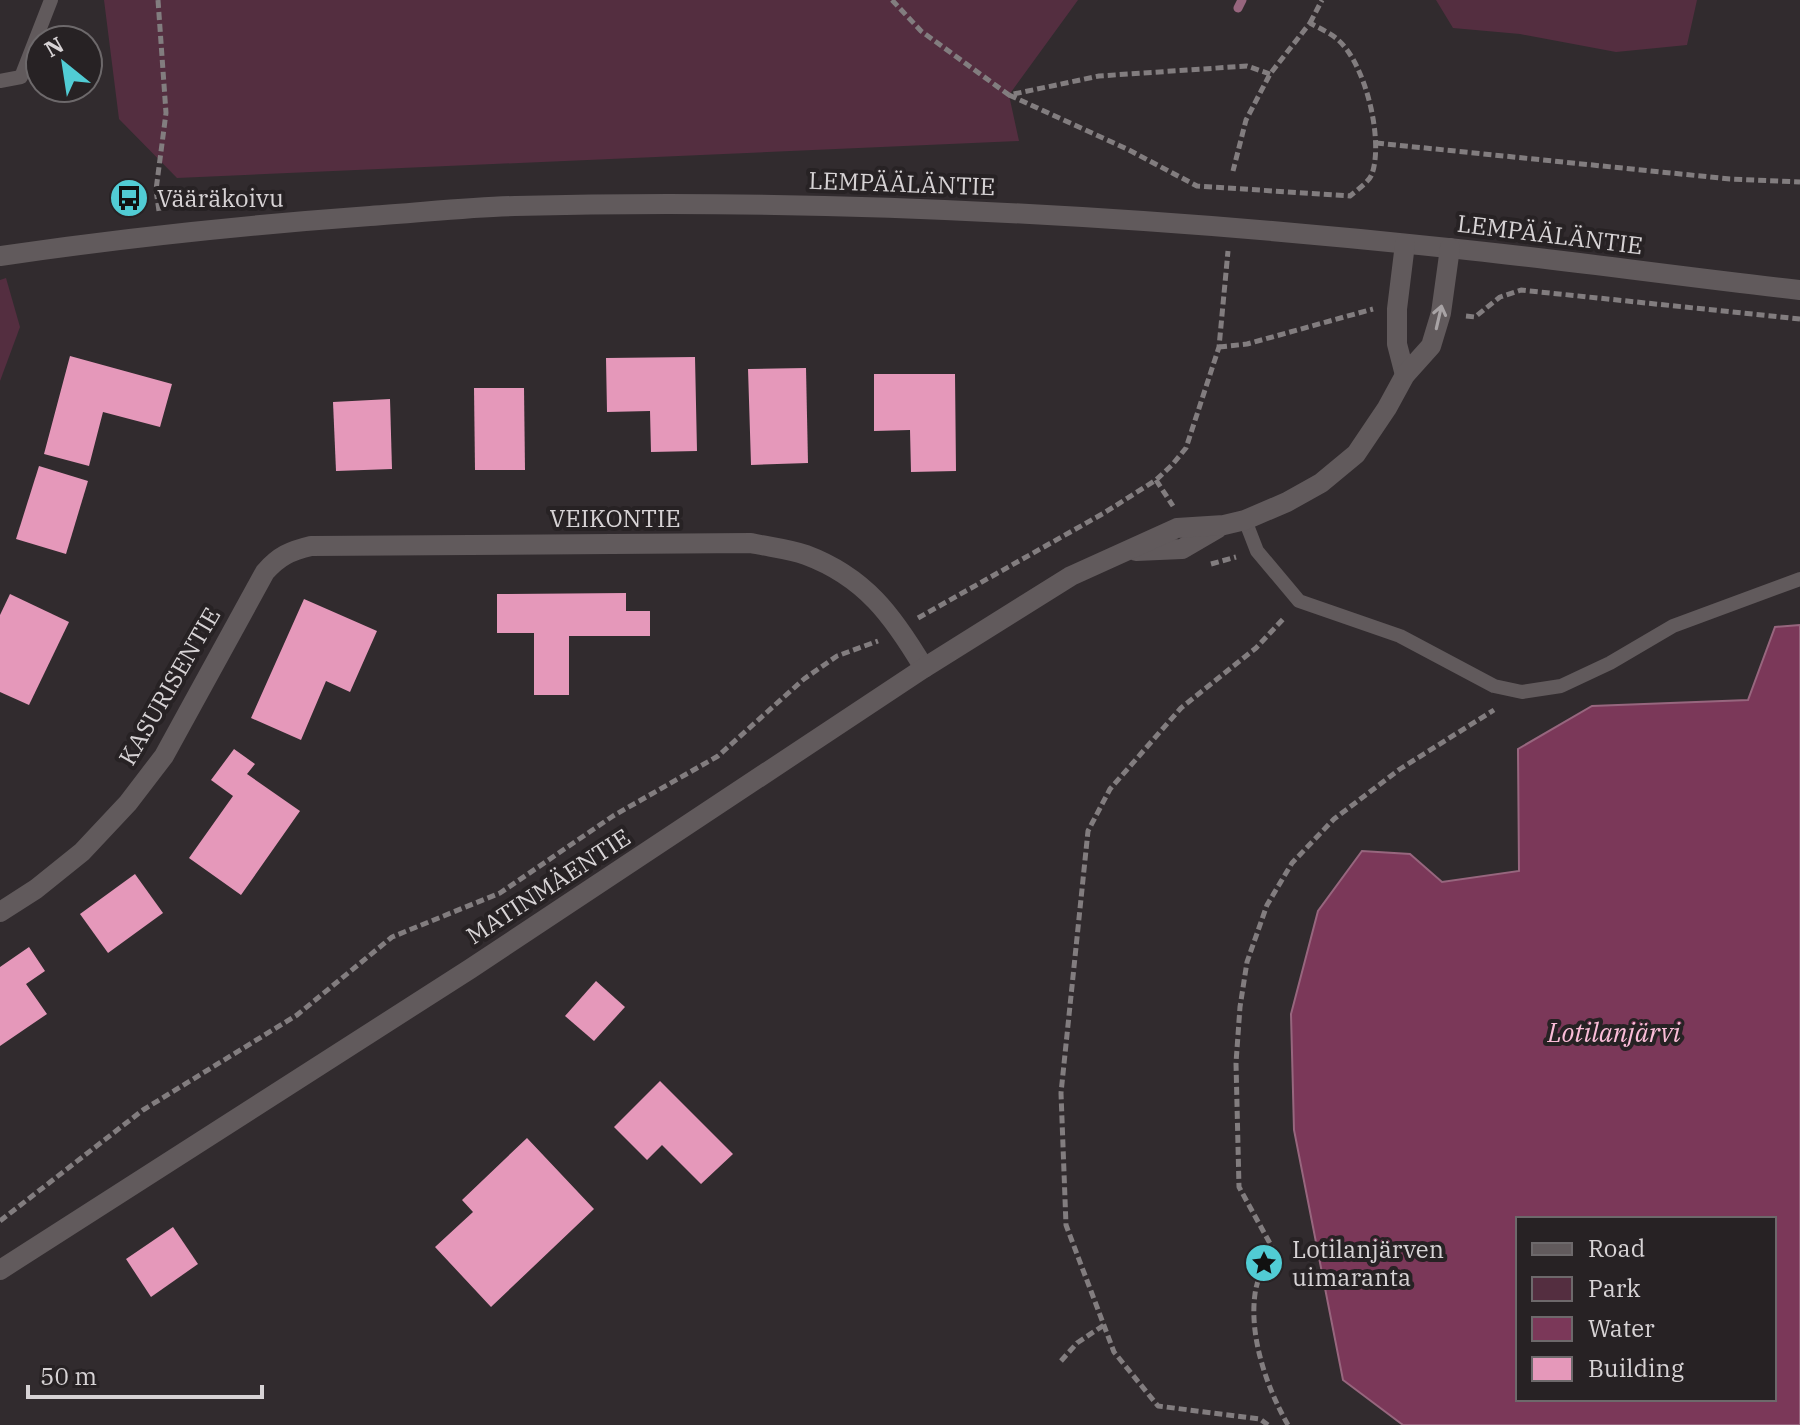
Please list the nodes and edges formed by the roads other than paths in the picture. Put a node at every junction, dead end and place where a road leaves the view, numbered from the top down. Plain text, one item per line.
1 (51, 0) edge
2 (0, 81) edge
3 (1405, 244) junction
4 (1450, 248) junction
5 (0, 256) edge
6 (1800, 290) edge
7 (1405, 375) junction
8 (1245, 520) junction
9 (265, 572) joint
10 (1800, 579) edge
11 (924, 668) junction
12 (0, 912) edge
13 (0, 1270) edge

1 - 2 lane
3 - 4 street, LEMPÄÄLÄNTIE
3 - 5 street, LEMPÄÄLÄNTIE
3 - 7 street
4 - 6 street, LEMPÄÄLÄNTIE
7 -> 4 street, MATINMÄENTIE
7 - 8 street, MATINMÄENTIE
8 - 10 lane
8 - 11 street, MATINMÄENTIE
9 - 11 street, VEIKONTIE
9 - 12 street, KASURISENTIE
11 - 13 street, MATINMÄENTIE

